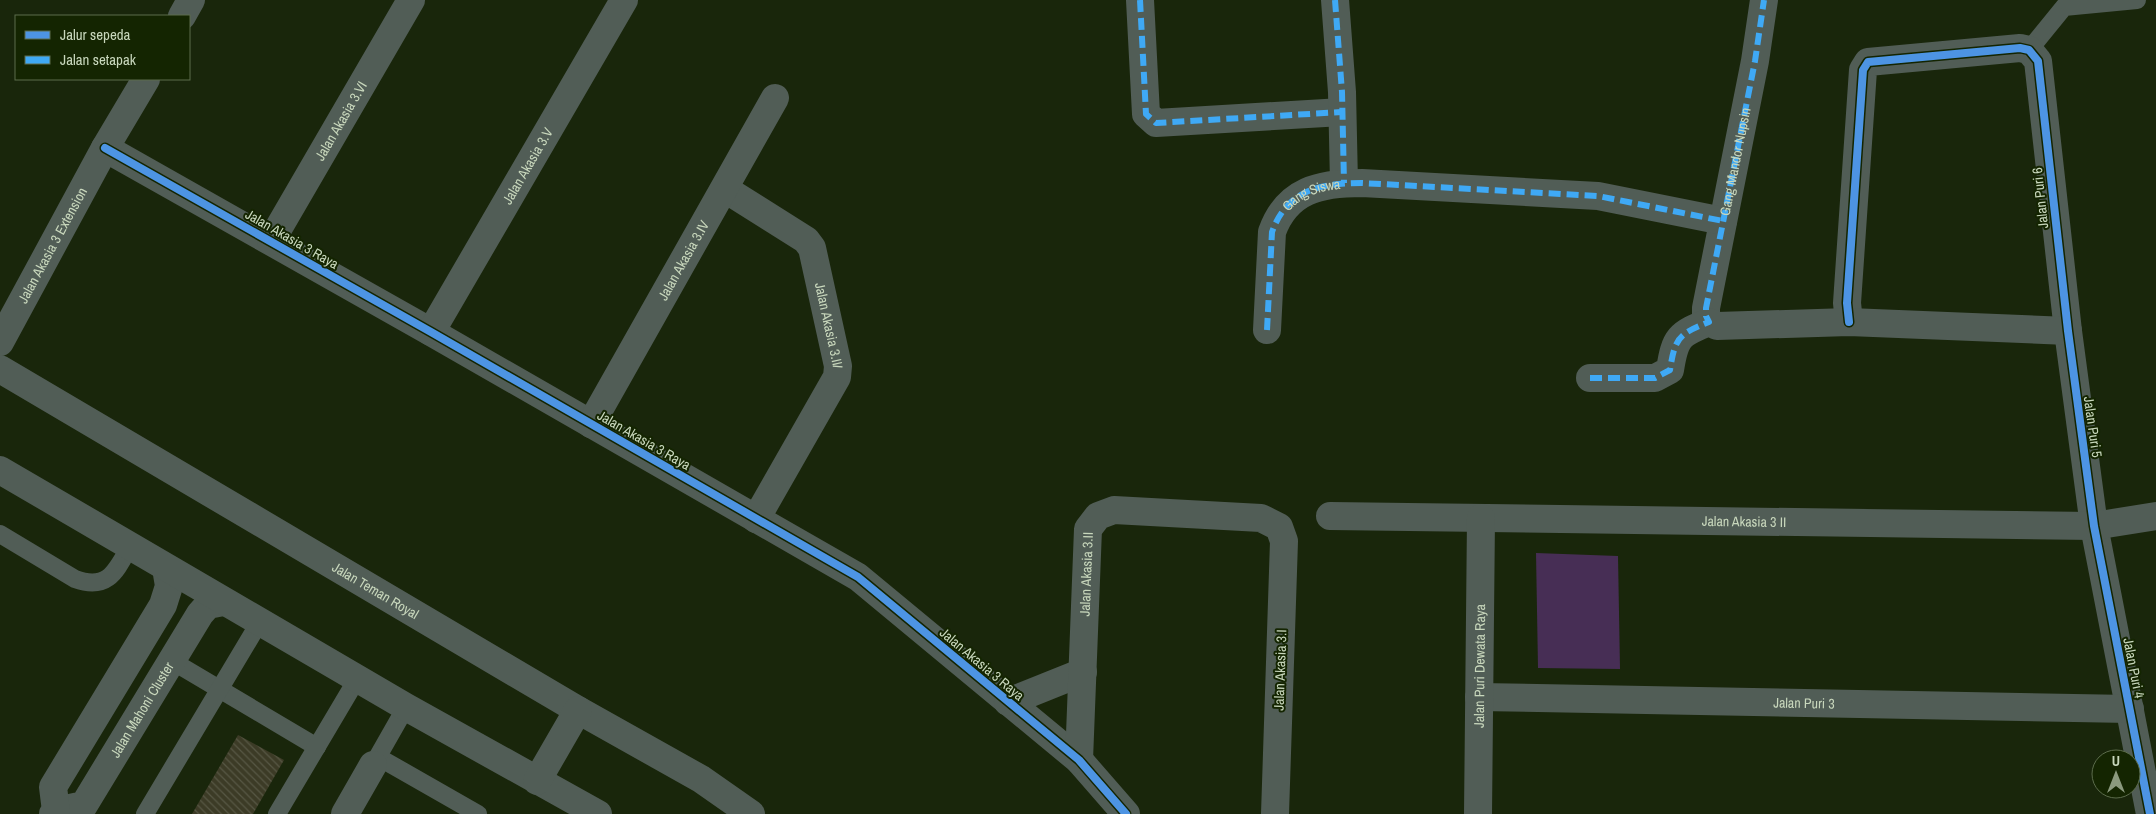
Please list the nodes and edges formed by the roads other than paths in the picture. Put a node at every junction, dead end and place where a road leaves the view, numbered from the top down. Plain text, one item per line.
1 (192, 0) edge
2 (411, 0) edge
3 (624, 0) edge
4 (1140, 0) edge
5 (1335, 0) edge
6 (1764, 0) edge
7 (2137, 0) edge
8 (183, 15) edge
9 (2033, 56) junction
10 (145, 80) edge
11 (775, 98) dead end
12 (1342, 112) junction
13 (105, 148) junction
14 (1344, 183) junction
15 (724, 189) junction
16 (1723, 221) junction
17 (271, 241) junction
18 (1709, 322) junction
19 (1849, 322) junction
20 (1267, 330) dead end
21 (431, 332) junction
22 (2068, 332) junction
23 (0, 342) edge
24 (0, 369) edge
25 (1590, 378) dead end
26 (591, 424) junction
27 (0, 470) edge
28 (1330, 516) dead end
29 (2156, 516) edge
30 (1480, 518) junction
31 (756, 519) junction
32 (2094, 526) junction
33 (1279, 527) joint
34 (0, 534) edge
35 (130, 546) junction
36 (166, 568) junction
37 (223, 602) junction
38 (259, 623) junction
39 (172, 661) junction
40 (1083, 672) junction
41 (357, 679) junction
42 (220, 689) junction
43 (1479, 697) junction
44 (1008, 702) junction
45 (406, 708) junction
46 (2130, 709) junction
47 (572, 720) junction
48 (317, 747) junction
49 (1079, 760) junction
50 (376, 761) junction
51 (541, 775) junction
52 (91, 809) edge
53 (54, 812) edge
54 (145, 814) edge
55 (277, 814) edge
56 (345, 814) edge
57 (478, 814) edge
58 (598, 814) edge
59 (752, 814) edge
60 (1126, 814) edge
61 (1275, 814) edge
62 (1478, 814) edge
63 (2150, 814) edge

1 - 8 street
2 - 17 street, Jalan Akasia 3.VI
3 - 21 street, Jalan Akasia 3.V
4 - 12 street
5 - 12 street, Gang Siswa
6 - 16 street, Gang Mandor Nupsin
7 - 9 lane
9 - 19 street
9 - 22 street, Jalan Puri 6
10 - 13 street, Jalan Akasia 3 Extension
11 - 15 street, Jalan Akasia 3.IV
12 - 14 street, Gang Siswa
13 - 17 street, Jalan Akasia 3 Raya
13 - 23 street, Jalan Akasia 3 Extension
14 - 16 street
14 - 20 street, Gang Siswa
15 - 26 street, Jalan Akasia 3.IV
15 - 31 street, Jalan Akasia 3.III
16 - 18 street, Gang Mandor Nupsin
17 - 21 street, Jalan Akasia 3 Raya
18 - 19 street
18 - 25 street
19 - 22 street
21 - 26 street, Jalan Akasia 3 Raya
22 - 32 street, Jalan Puri 5
24 - 47 street, Jalan Teman Royal
26 - 31 street, Jalan Akasia 3 Raya
27 - 35 street
28 - 30 street, Jalan Akasia 3 II
29 - 32 street, Jalan Akasia 3 II
30 - 32 street, Jalan Akasia 3 II
30 - 43 street, Jalan Puri Dewata Raya
31 - 44 street, Jalan Akasia 3 Raya
32 - 46 street, Jalan Puri 4
33 - 40 street, Jalan Akasia 3.II
33 - 61 street, Jalan Akasia 3.I
34 - 35 lane
35 - 36 street
36 - 37 street
36 - 53 street, Jalan Mahoni Cluster
37 - 38 street
37 - 39 street, Jalan Mahoni Cluster
38 - 41 street
38 - 42 lane
39 - 42 lane
39 - 52 street, Jalan Mahoni Cluster
40 - 44 street
40 - 49 street, Jalan Akasia 3.II
41 - 45 street
41 - 48 lane
42 - 48 lane
42 - 54 lane
43 - 46 street, Jalan Puri 3
43 - 62 street, Jalan Puri Dewata Raya
44 - 49 street, Jalan Akasia 3 Raya
45 - 50 lane
45 - 51 street
46 - 63 street, Jalan Puri 4
47 - 51 street
47 - 59 street, Jalan Teman Royal
48 - 55 lane
49 - 60 street, Jalan Akasia 3 Raya
50 - 56 street
50 - 57 lane
51 - 58 street
52 - 53 street, Jalan Mahoni Cluster

